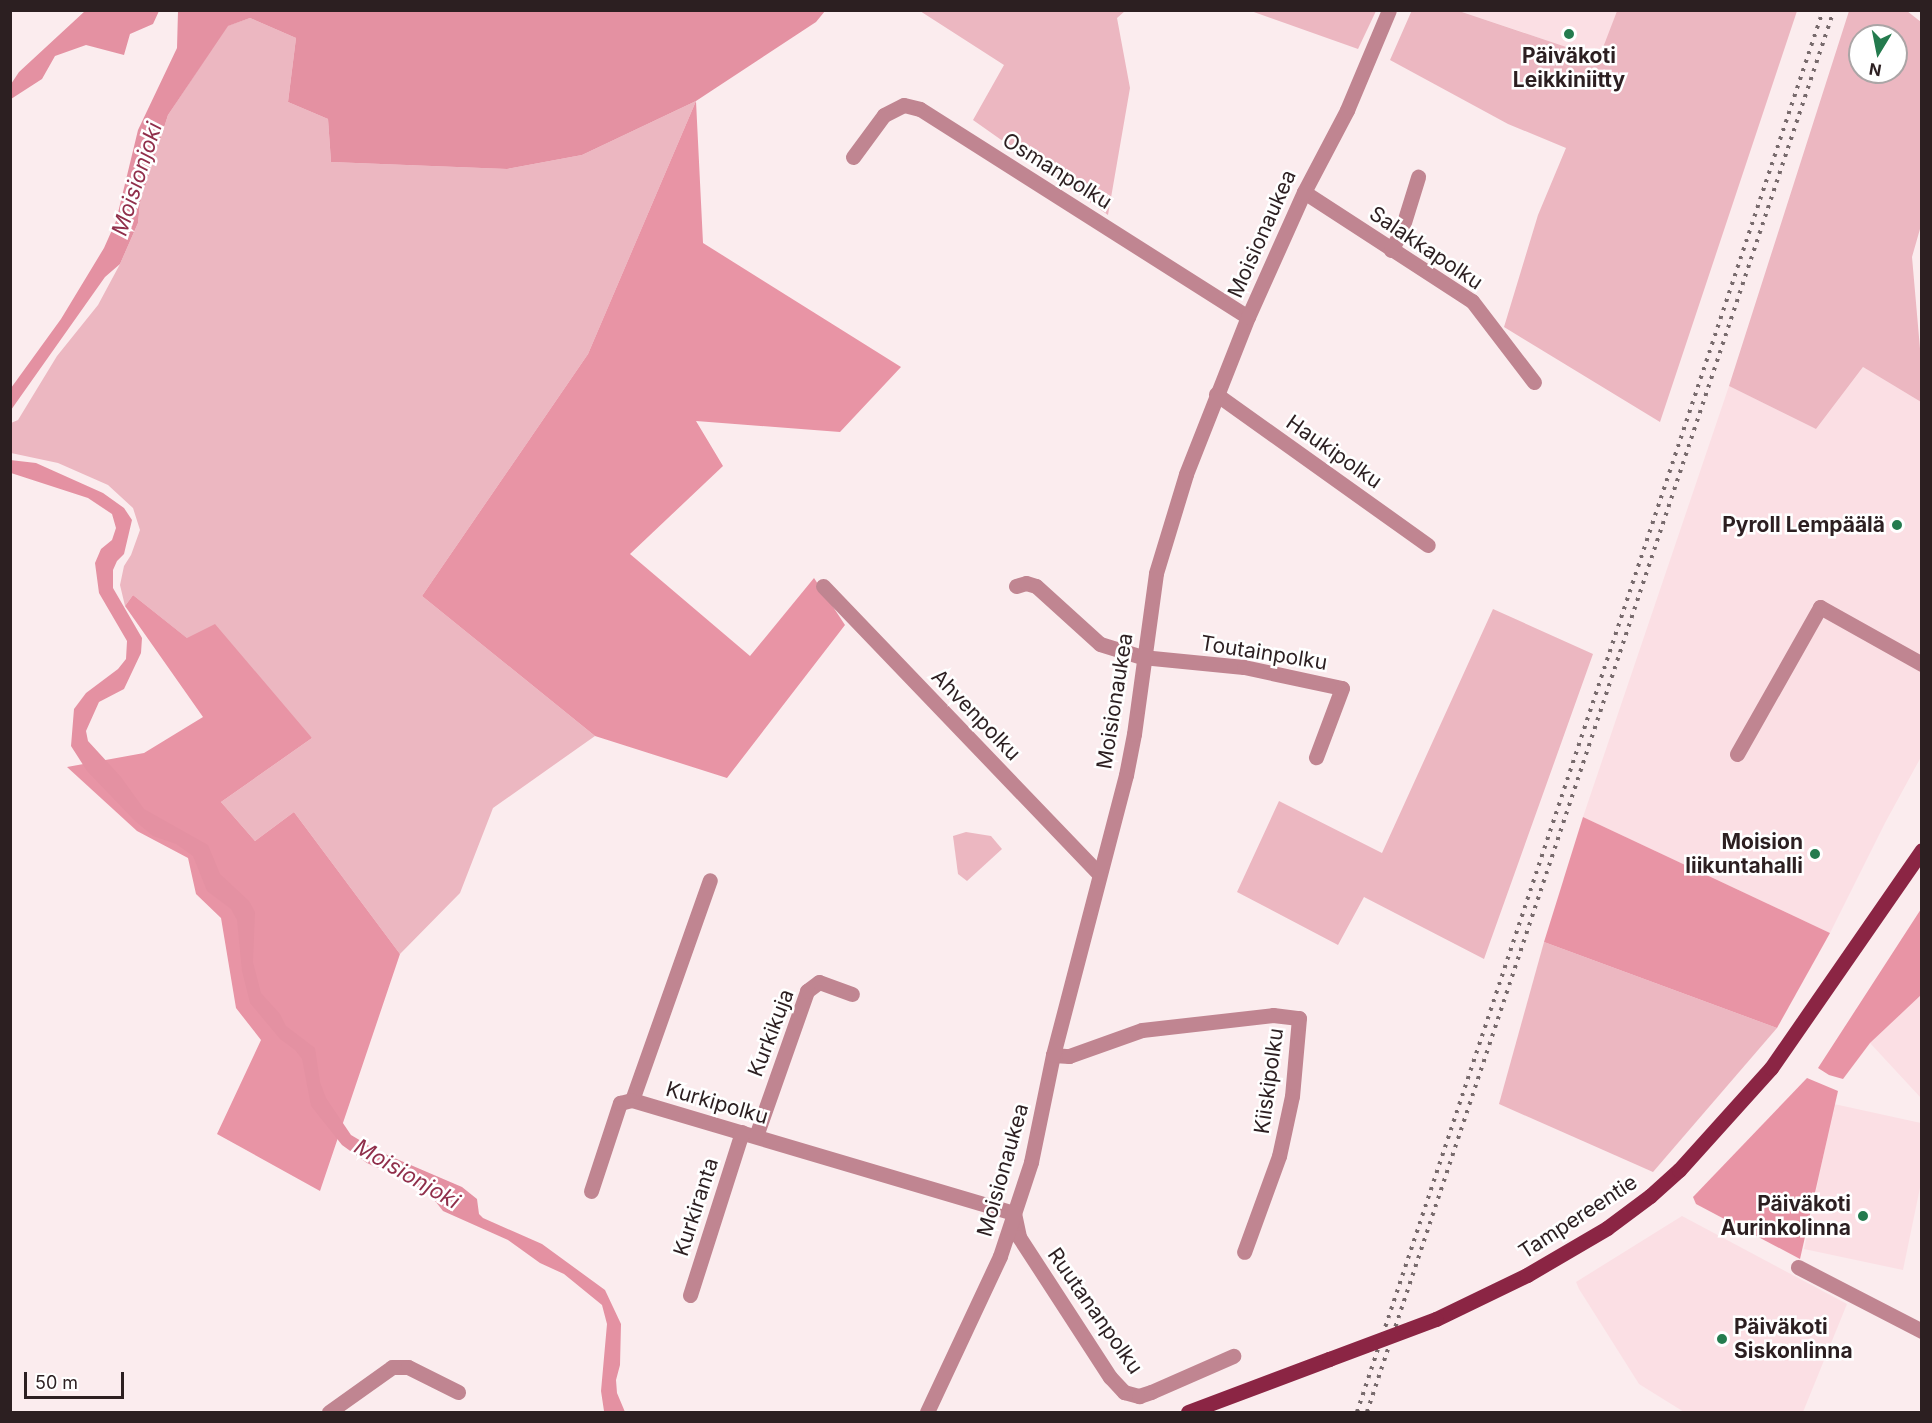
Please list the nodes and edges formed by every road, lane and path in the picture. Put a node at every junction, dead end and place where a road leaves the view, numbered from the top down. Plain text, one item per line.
1 (1389, 10) edge
2 (852, 157) dead end
3 (1418, 177) dead end
4 (1304, 192) junction
5 (1391, 250) junction
6 (1248, 317) junction
7 (1534, 382) dead end
8 (1216, 394) junction
9 (1428, 545) dead end
10 (1016, 585) dead end
11 (823, 586) dead end
12 (1142, 657) junction
13 (1922, 664) edge
14 (1737, 754) dead end
15 (1316, 757) dead end
16 (1920, 857) edge
17 (1098, 873) junction
18 (710, 880) dead end
19 (852, 994) dead end
20 (1053, 1055) junction
21 (632, 1100) junction
22 (749, 1134) junction
23 (591, 1191) dead end
24 (1014, 1213) junction
25 (1244, 1252) dead end
26 (1798, 1267) dead end
27 (690, 1295) dead end
28 (1922, 1331) edge
29 (1233, 1356) dead end
30 (458, 1392) dead end
31 (329, 1413) edge
32 (927, 1413) edge
33 (1188, 1413) edge

1 - 4 street, Moisionaukea
2 - 6 street, Osmanpolku
3 - 5 street
4 - 5 street, Salakkapolku
4 - 6 street, Moisionaukea
5 - 7 street, Salakkapolku
6 - 8 street, Moisionaukea
8 - 9 street, Haukipolku
8 - 12 street, Moisionaukea
10 - 12 street
11 - 17 street, Ahvenpolku
12 - 15 street, Toutainpolku
12 - 17 street, Moisionaukea
13 - 14 street
16 - 33 main road, Tampereentie, bridge
17 - 20 street, Moisionaukea
18 - 21 street, Kurkipolku
19 - 22 street, Kurkikuja
20 - 24 street, Moisionaukea
20 - 25 street, Kiiskipolku
21 - 22 street, Kurkipolku
21 - 23 street
22 - 24 street, Kurkipolku
22 - 27 street, Kurkiranta
24 - 29 street, Ruutananpolku
24 - 32 street, Moisionaukea
26 - 28 street
30 - 31 street

